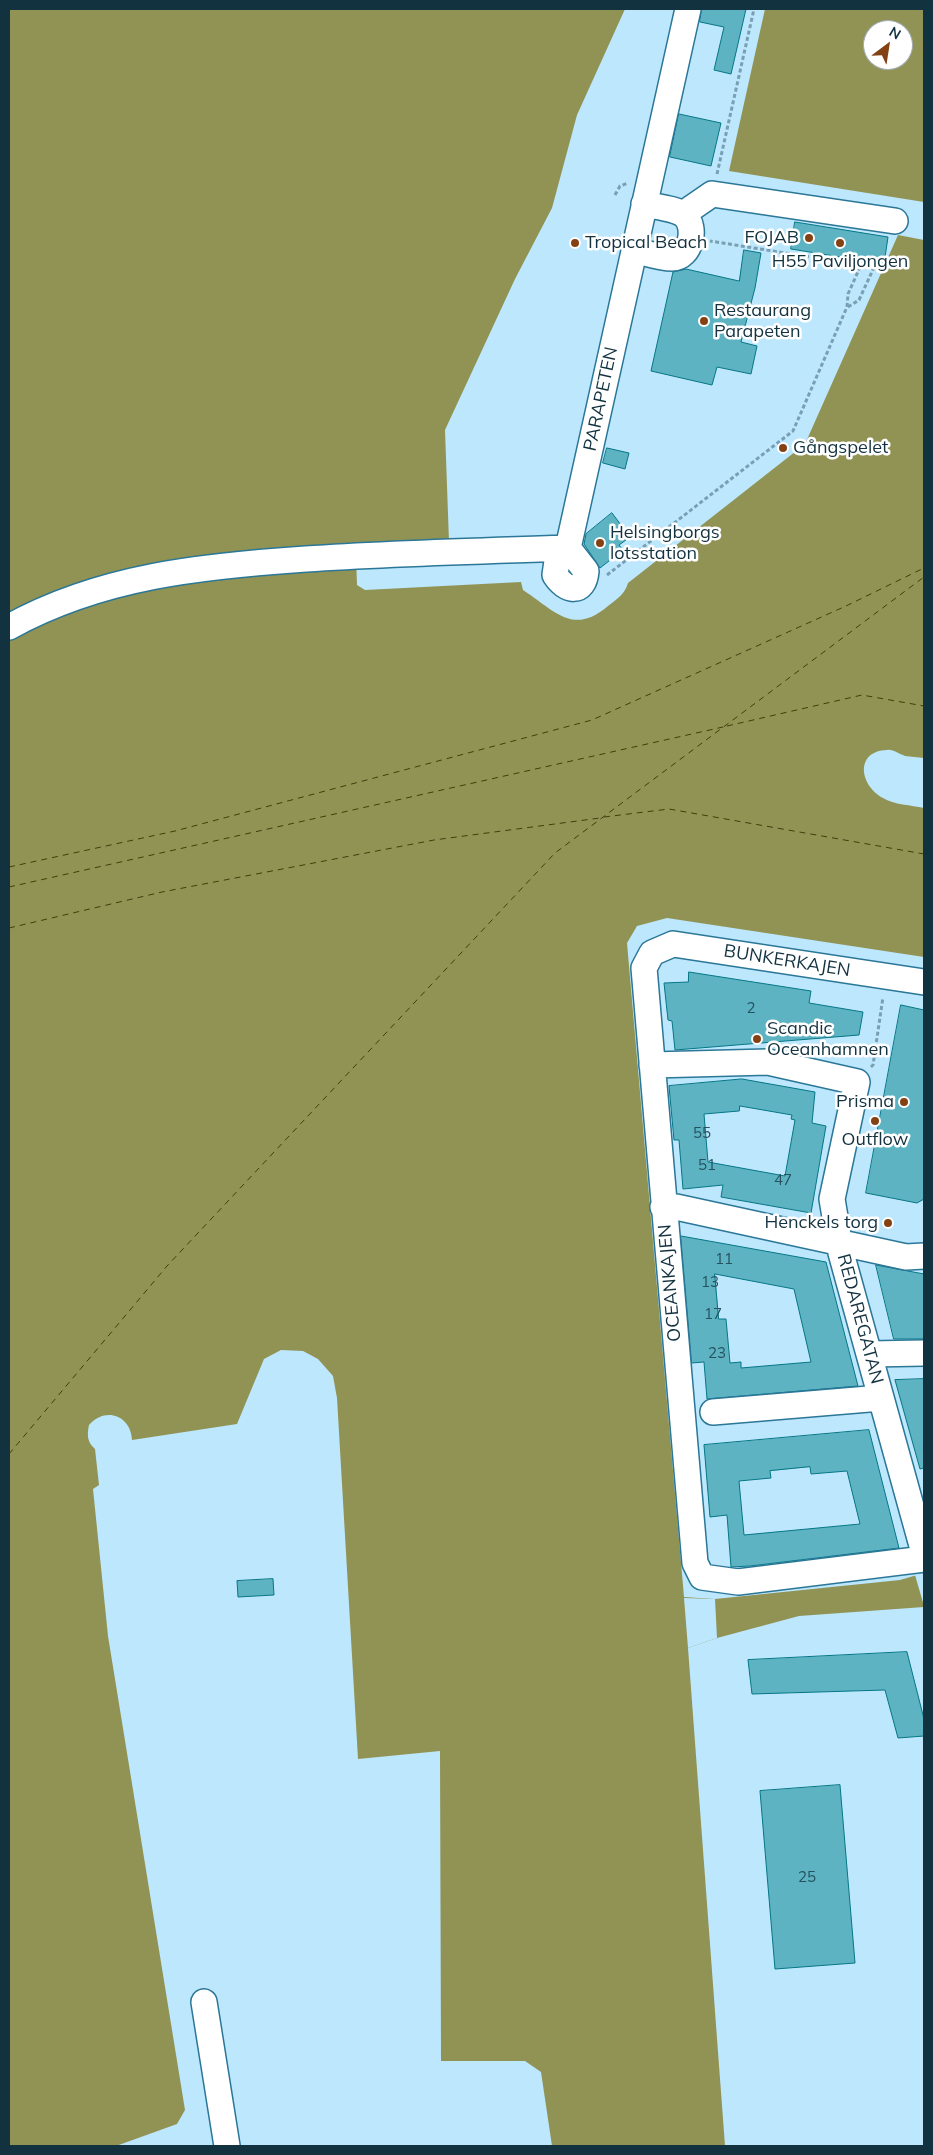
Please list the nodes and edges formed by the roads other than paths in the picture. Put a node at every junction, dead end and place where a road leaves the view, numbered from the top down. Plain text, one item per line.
1 (688, 9) edge
2 (644, 204) junction
3 (683, 214) junction
4 (894, 221) dead end
5 (634, 250) junction
6 (568, 548) junction
7 (586, 579) road end
8 (9, 627) edge
9 (652, 953) joint
10 (924, 982) edge
11 (660, 1064) junction
12 (670, 1207) junction
13 (839, 1241) junction
14 (924, 1256) edge
15 (924, 1353) edge
16 (869, 1354) junction
17 (881, 1398) junction
18 (713, 1412) dead end
19 (924, 1553) edge
20 (924, 1559) edge
21 (204, 2002) dead end
22 (227, 2146) edge

1 - 2 street, PARAPETEN
2 - 3 street
2 - 5 street, PARAPETEN
3 - 4 street
3 - 5 street
5 - 6 street, PARAPETEN
6 - 7 street
6 - 8 street
9 - 10 street, BUNKERKAJEN
9 - 11 street, OCEANKAJEN
11 - 12 street, OCEANKAJEN
11 - 13 street, REDAREGATAN
12 - 13 street
12 - 20 street, OCEANKAJEN
13 - 14 street
13 - 16 street, REDAREGATAN
15 - 16 street
16 - 17 street, REDAREGATAN
17 - 18 street
17 - 19 street, REDAREGATAN
21 - 22 street

